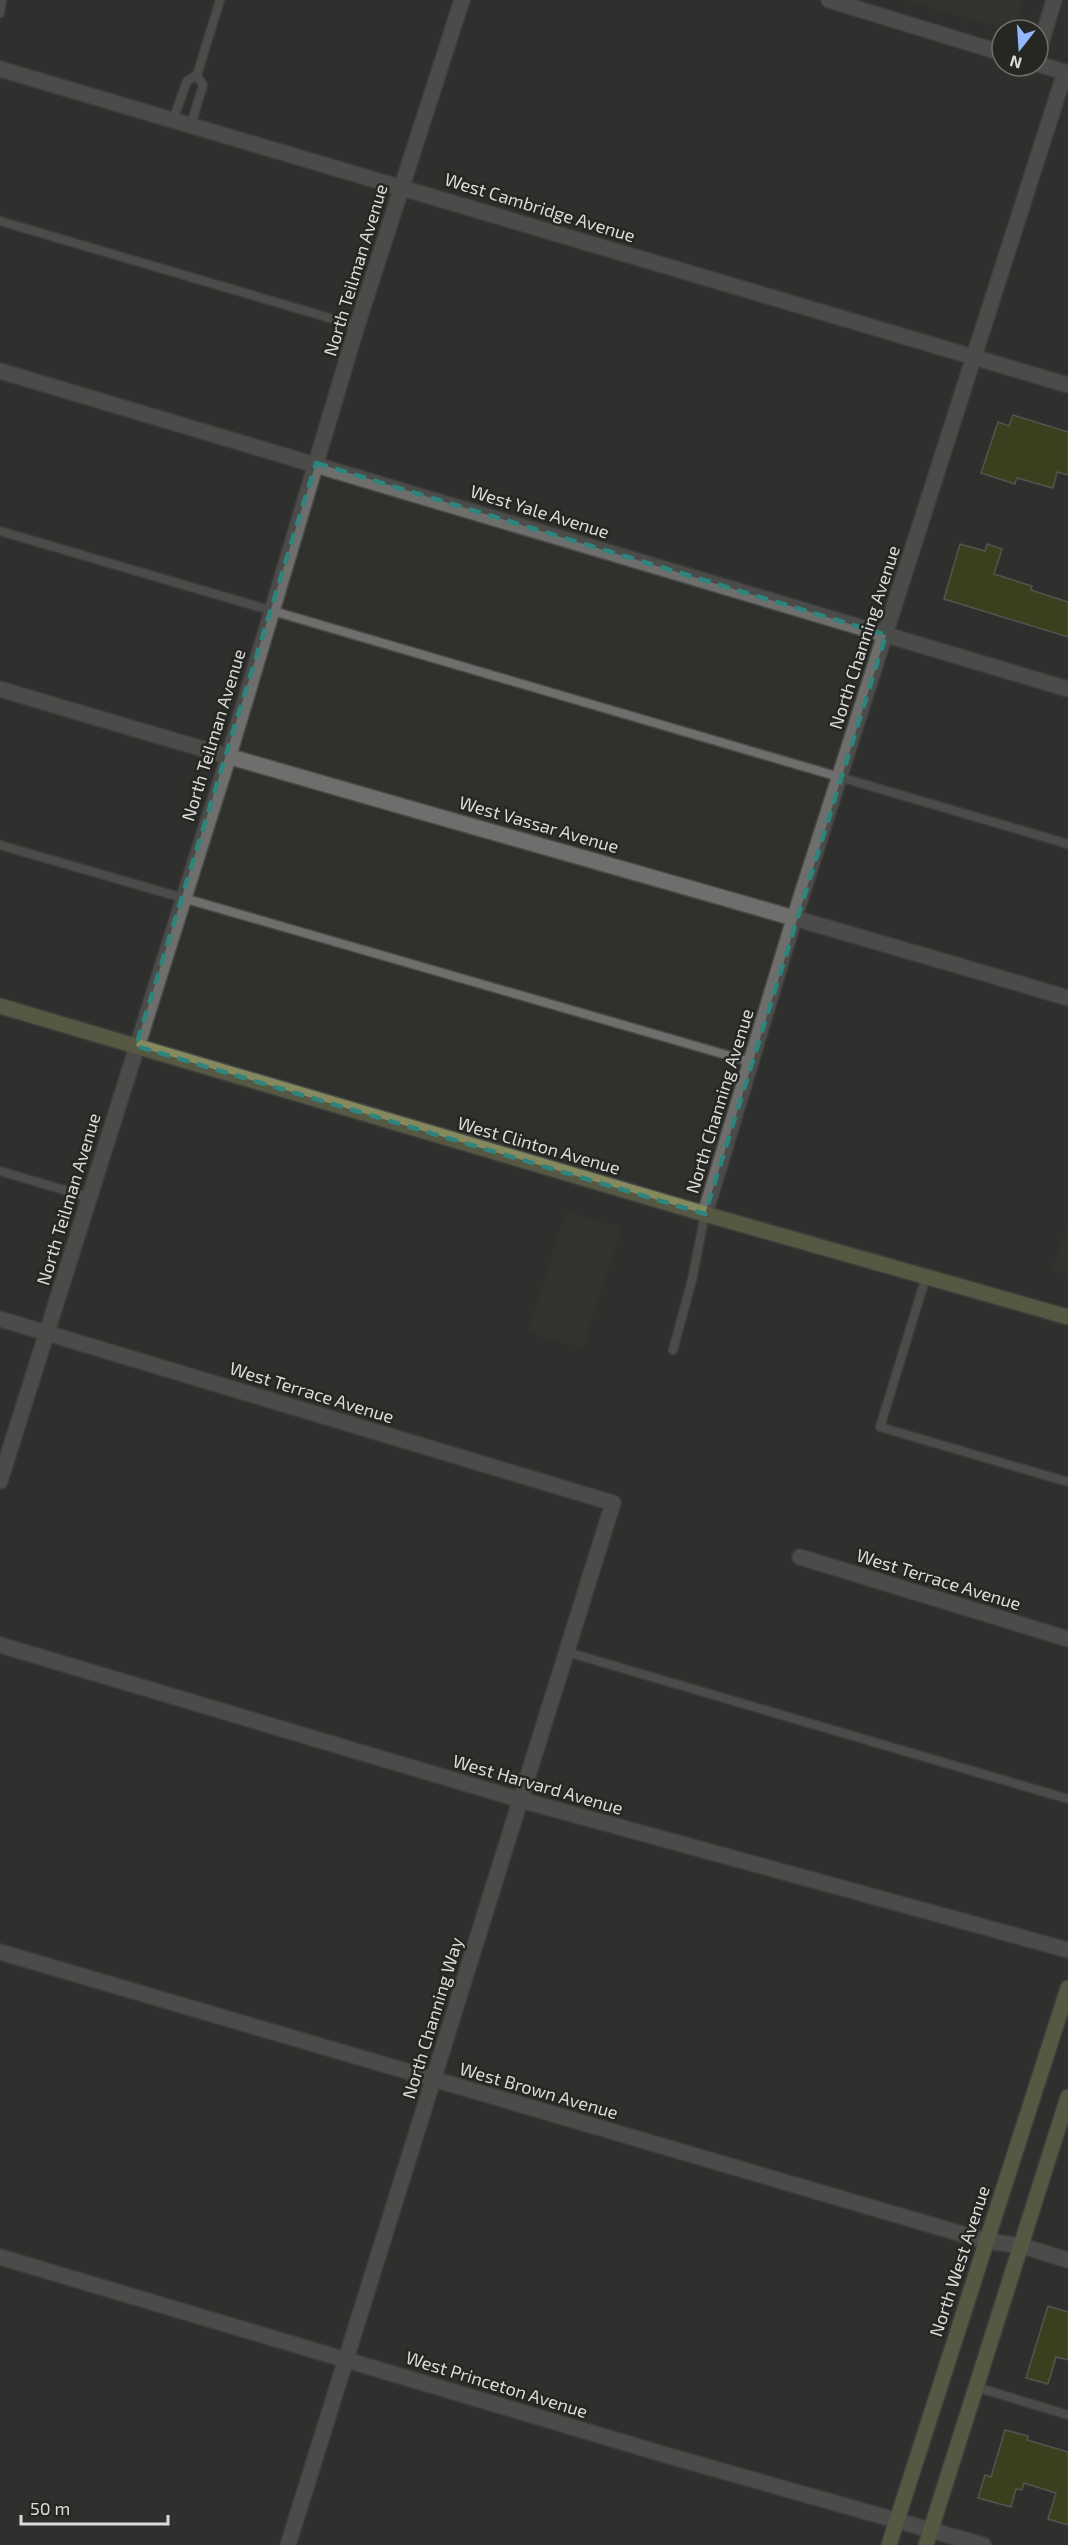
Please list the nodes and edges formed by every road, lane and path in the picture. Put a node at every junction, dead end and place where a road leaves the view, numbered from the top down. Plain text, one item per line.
1 (2, 0) edge
2 (220, 0) edge
3 (462, 0) edge
4 (829, 0) edge
5 (1054, 0) edge
6 (0, 13) edge
7 (1049, 18) edge
8 (990, 49) edge
9 (1050, 67) edge
10 (0, 69) edge
11 (1067, 72) edge
12 (197, 75) junction
13 (173, 120) junction
14 (191, 125) junction
15 (401, 186) junction
16 (0, 221) edge
17 (357, 326) junction
18 (974, 357) junction
19 (0, 371) edge
20 (1068, 385) edge
21 (316, 463) junction
22 (0, 531) edge
23 (271, 610) junction
24 (886, 635) junction
25 (0, 689) edge
26 (1068, 689) edge
27 (228, 758) junction
28 (839, 777) junction
29 (1068, 844) edge
30 (0, 845) edge
31 (183, 897) junction
32 (795, 916) junction
33 (1068, 998) edge
34 (0, 1006) edge
35 (136, 1046) junction
36 (751, 1062) junction
37 (0, 1171) edge
38 (88, 1197) junction
39 (705, 1215) junction
40 (926, 1277) junction
41 (1068, 1317) edge
42 (0, 1319) edge
43 (47, 1332) junction
44 (673, 1350) dead end
45 (0, 1481) edge
46 (1068, 1482) edge
47 (613, 1503) joint
48 (800, 1557) dead end
49 (1068, 1639) edge
50 (0, 1645) edge
51 (567, 1652) junction
52 (1068, 1799) edge
53 (521, 1800) junction
54 (1068, 1950) edge
55 (0, 1952) edge
56 (1068, 1988) edge
57 (434, 2079) junction
58 (1068, 2100) edge
59 (986, 2241) junction
60 (1022, 2246) junction
61 (0, 2257) edge
62 (1068, 2260) edge
63 (346, 2360) junction
64 (976, 2387) junction
65 (1068, 2415) edge
66 (897, 2519) junction
67 (931, 2529) junction
68 (288, 2545) edge
69 (889, 2545) edge
70 (926, 2545) edge
71 (983, 2545) edge

1 - 6 lane
2 - 12 lane
3 - 15 street, North Teilman Avenue
4 - 8 street
5 - 7 street
9 - 11 street
10 - 13 street, West Cambridge Avenue
11 - 18 street, North Channing Avenue
12 - 13 lane
12 - 14 lane
13 - 14 street, West Cambridge Avenue
14 - 15 street, West Cambridge Avenue
15 - 17 street, North Teilman Avenue
15 - 18 street, West Cambridge Avenue
16 - 17 lane
17 - 21 street, North Teilman Avenue
18 - 20 street, West Cambridge Avenue
18 - 24 street, North Channing Avenue
19 - 21 street, West Yale Avenue
21 - 23 street, North Teilman Avenue
21 - 24 street, West Yale Avenue
22 - 23 lane
23 - 27 street, North Teilman Avenue
23 - 28 lane
24 - 26 street, West Yale Avenue
24 - 28 street, North Channing Avenue
25 - 27 street, West Vassar Avenue
27 - 31 street, North Teilman Avenue
27 - 32 street, West Vassar Avenue
28 - 29 lane
28 - 32 street, North Channing Avenue
30 - 31 lane
31 - 35 street, North Teilman Avenue
31 - 36 lane
32 - 33 street, West Vassar Avenue
32 - 36 street, North Channing Avenue
34 - 35 main road, West Clinton Avenue
35 - 38 street, North Teilman Avenue
35 - 39 main road, West Clinton Avenue
36 - 39 street, North Channing Avenue
37 - 38 lane
38 - 43 street, North Teilman Avenue
39 - 40 main road, West Clinton Avenue
39 - 44 lane
40 - 41 main road, West Clinton Avenue
40 - 46 lane
42 - 43 street, West Terrace Avenue
43 - 45 street, North Teilman Avenue
43 - 47 street, West Terrace Avenue
47 - 51 street, North Channing Way
48 - 49 street, West Terrace Avenue
50 - 53 street, West Harvard Avenue
51 - 52 lane
51 - 53 street, North Channing Way
53 - 54 street, West Harvard Avenue
53 - 57 street, North Channing Way
55 - 57 street, West Brown Avenue
56 - 59 main road, North West Avenue
57 - 59 street, West Brown Avenue
57 - 63 street, North Channing Way
58 - 60 main road
59 - 60 street, West Brown Avenue
59 - 66 main road, North West Avenue
60 - 62 street, West Brown Avenue
60 - 64 main road
61 - 63 street, West Princeton Avenue
63 - 66 street, West Princeton Avenue
63 - 68 street, North Channing Way
64 - 65 lane
64 - 67 main road
66 - 67 street, West Princeton Avenue
66 - 69 main road, North West Avenue
67 - 70 main road
67 - 71 street, West Princeton Avenue

